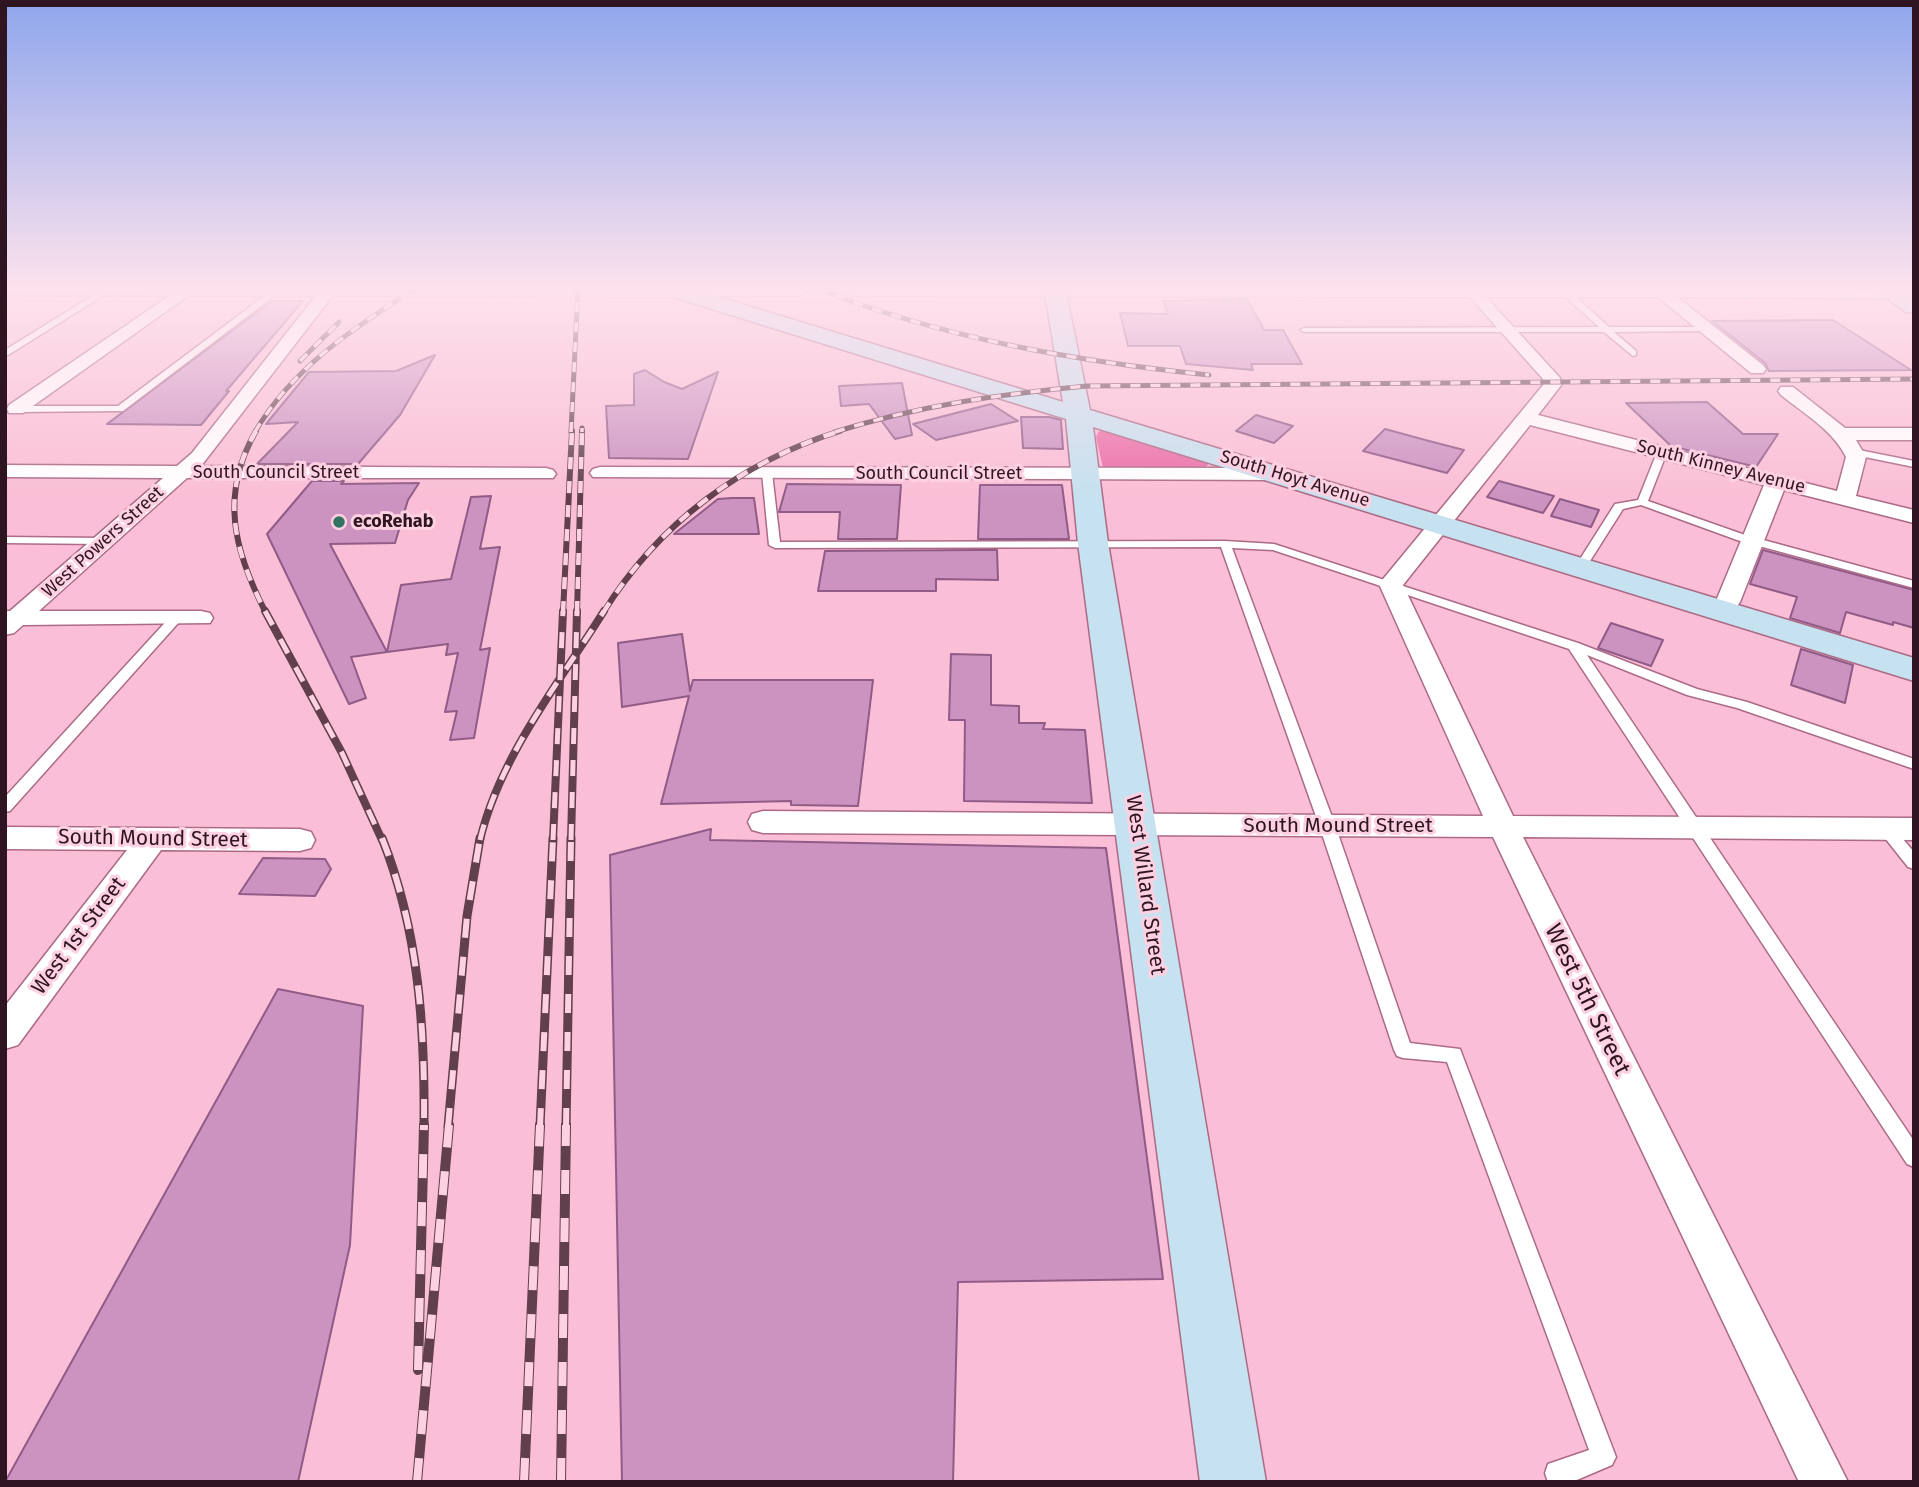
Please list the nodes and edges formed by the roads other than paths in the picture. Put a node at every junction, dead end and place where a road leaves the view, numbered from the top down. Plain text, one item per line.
1 (91, 357) edge
2 (189, 357) edge
3 (268, 357) edge
4 (893, 357) edge
5 (1067, 357) edge
6 (1532, 357) edge
7 (1742, 357) edge
8 (1757, 369) dead end
9 (1787, 391) dead end
10 (16, 409) joint
11 (1078, 414) junction
12 (1527, 418) junction
13 (1839, 434) junction
14 (1914, 434) edge
15 (1662, 452) junction
16 (1854, 452) junction
17 (1914, 464) edge
18 (5, 471) edge
19 (181, 472) junction
20 (600, 473) dead end
21 (768, 473) junction
22 (546, 474) dead end
23 (1279, 474) junction
24 (1085, 475) junction
25 (1776, 481) junction
26 (1846, 499) junction
27 (1642, 502) junction
28 (1914, 517) edge
29 (1439, 523) junction
30 (1753, 539) junction
31 (5, 540) edge
32 (103, 541) junction
33 (1093, 543) junction
34 (1225, 544) junction
35 (1581, 567) junction
36 (1391, 584) junction
37 (1914, 584) edge
38 (1722, 610) junction
39 (176, 618) junction
40 (201, 618) dead end
41 (9, 621) edge
42 (1574, 646) junction
43 (1914, 670) edge
44 (1914, 764) edge
45 (5, 807) edge
46 (763, 822) dead end
47 (1327, 825) junction
48 (1136, 826) junction
49 (1503, 827) junction
50 (1692, 827) junction
51 (1900, 829) edge
52 (5, 838) edge
53 (153, 838) junction
54 (300, 840) dead end
55 (1914, 863) edge
56 (5, 1034) edge
57 (1914, 1158) edge
58 (1233, 1482) edge
59 (1560, 1482) edge
60 (1824, 1482) edge

1 - 10 street
2 - 10 lane
3 - 19 street, West Powers Street
4 - 11 main road, South Hoyt Avenue
5 - 11 main road, West Willard Street
6 - 12 street
7 - 8 street
9 - 13 street
11 - 23 main road, South Hoyt Avenue
11 - 24 main road, West Willard Street
12 - 15 street, South Kinney Avenue
12 - 29 street
13 - 14 street
13 - 16 street
15 - 25 street, South Kinney Avenue
15 - 27 lane
16 - 17 lane
16 - 26 street
18 - 19 street, South Council Street
19 - 22 street, South Council Street
19 - 32 street, West Powers Street
20 - 21 street, South Council Street
21 - 24 street, South Council Street
21 - 33 lane
23 - 24 street, South Council Street
23 - 29 main road, South Hoyt Avenue
24 - 33 main road, West Willard Street
25 - 26 street, South Kinney Avenue
25 - 30 street
26 - 28 street, South Kinney Avenue
27 - 30 lane
27 - 35 lane
29 - 35 main road, South Hoyt Avenue
29 - 36 street
30 - 37 lane
30 - 38 street
31 - 32 lane
32 - 41 street, West Powers Street
33 - 34 lane
33 - 48 main road, West Willard Street
34 - 36 lane
34 - 47 lane
35 - 38 main road, South Hoyt Avenue
36 - 42 lane
36 - 49 street, West 5th Street
38 - 43 main road, South Hoyt Avenue
39 - 40 street
39 - 41 street
39 - 45 lane
42 - 44 lane
42 - 50 lane
46 - 48 street, South Mound Street
47 - 48 street, South Mound Street
47 - 49 street, South Mound Street
47 - 59 lane
48 - 58 main road, West Willard Street
49 - 50 street, South Mound Street
49 - 60 street, West 5th Street
50 - 51 street, South Mound Street
50 - 57 lane
51 - 55 lane
52 - 53 street, South Mound Street
53 - 54 street, South Mound Street
53 - 56 street, West 1st Street

